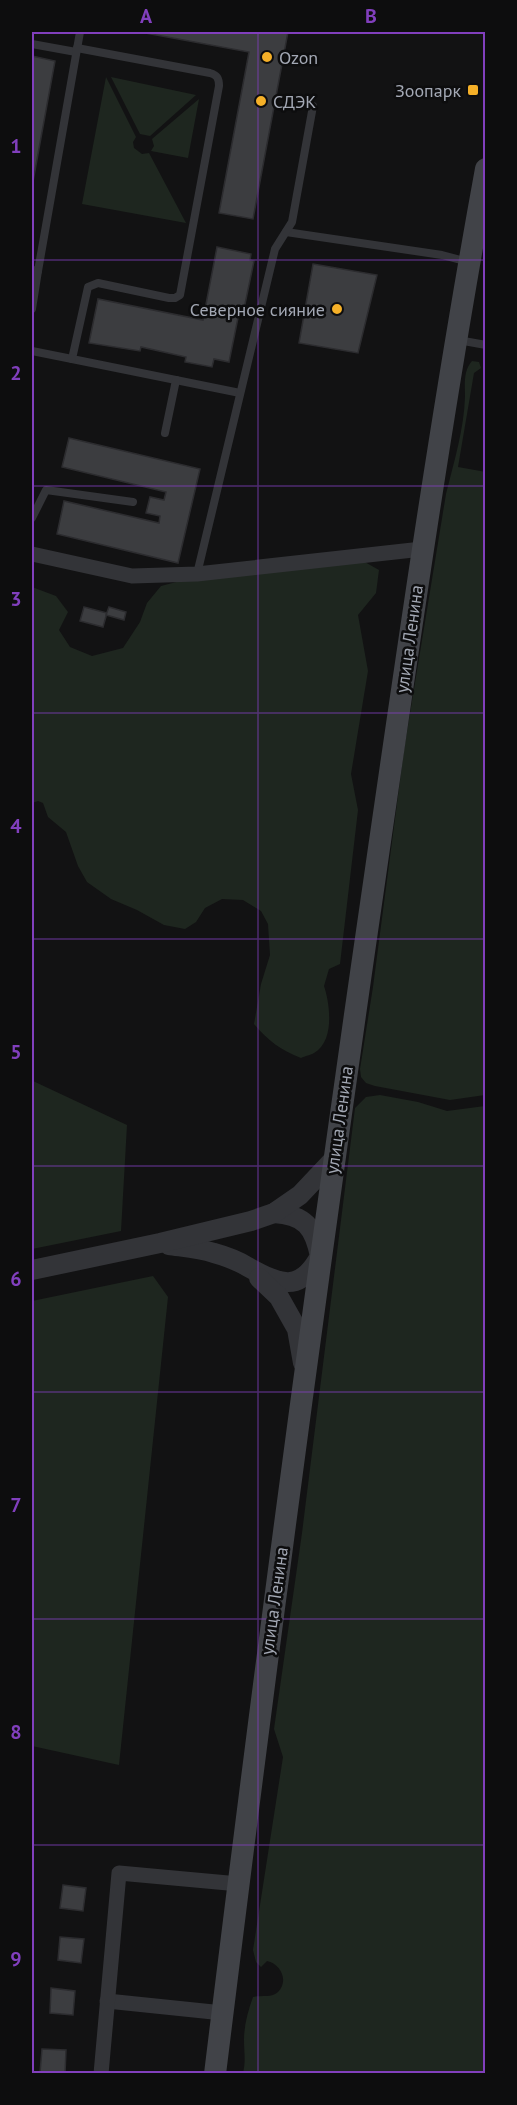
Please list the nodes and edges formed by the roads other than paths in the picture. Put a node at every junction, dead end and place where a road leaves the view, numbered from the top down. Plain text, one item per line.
1 (80, 32) edge
2 (32, 44) edge
3 (77, 50) junction
4 (313, 106) dead end
5 (486, 169) edge
6 (483, 197) edge
7 (286, 232) junction
8 (469, 262) junction
9 (35, 270) edge
10 (32, 309) edge
11 (457, 340) junction
12 (486, 345) edge
13 (32, 351) edge
14 (72, 359) junction
15 (176, 380) junction
16 (240, 393) junction
17 (165, 433) dead end
18 (133, 502) dead end
19 (32, 518) edge
20 (422, 549) junction
21 (32, 554) edge
22 (197, 574) junction
23 (333, 1161) junction
24 (274, 1213) junction
25 (160, 1243) junction
26 (320, 1256) junction
27 (246, 1265) junction
28 (32, 1270) edge
29 (305, 1373) junction
30 (239, 1884) junction
31 (107, 2001) junction
32 (223, 2013) junction
33 (101, 2073) edge
34 (215, 2073) edge

1 - 3 lane
2 - 3 lane
3 - 9 lane
3 - 14 lane
4 - 7 lane
5 - 6 main road, улица Ленина
6 - 8 main road, улица Ленина
7 - 8 lane
7 - 16 lane
8 - 11 main road, улица Ленина
9 - 10 lane
11 - 12 lane
11 - 20 main road, улица Ленина
13 - 14 lane
14 - 15 lane
15 - 16 lane
15 - 17 lane
16 - 22 lane
18 - 19 lane
20 - 22 street
20 - 23 main road, улица Ленина
21 - 22 street
23 - 24 street
23 - 26 main road, улица Ленина
24 - 25 street
24 - 26 street
25 - 27 street
25 - 28 street
26 - 27 street
26 - 29 main road, улица Ленина
27 - 29 street
29 - 30 main road, улица Ленина
30 - 31 street
30 - 32 main road, улица Ленина
31 - 32 street
31 - 33 street
32 - 34 main road, улица Ленина

